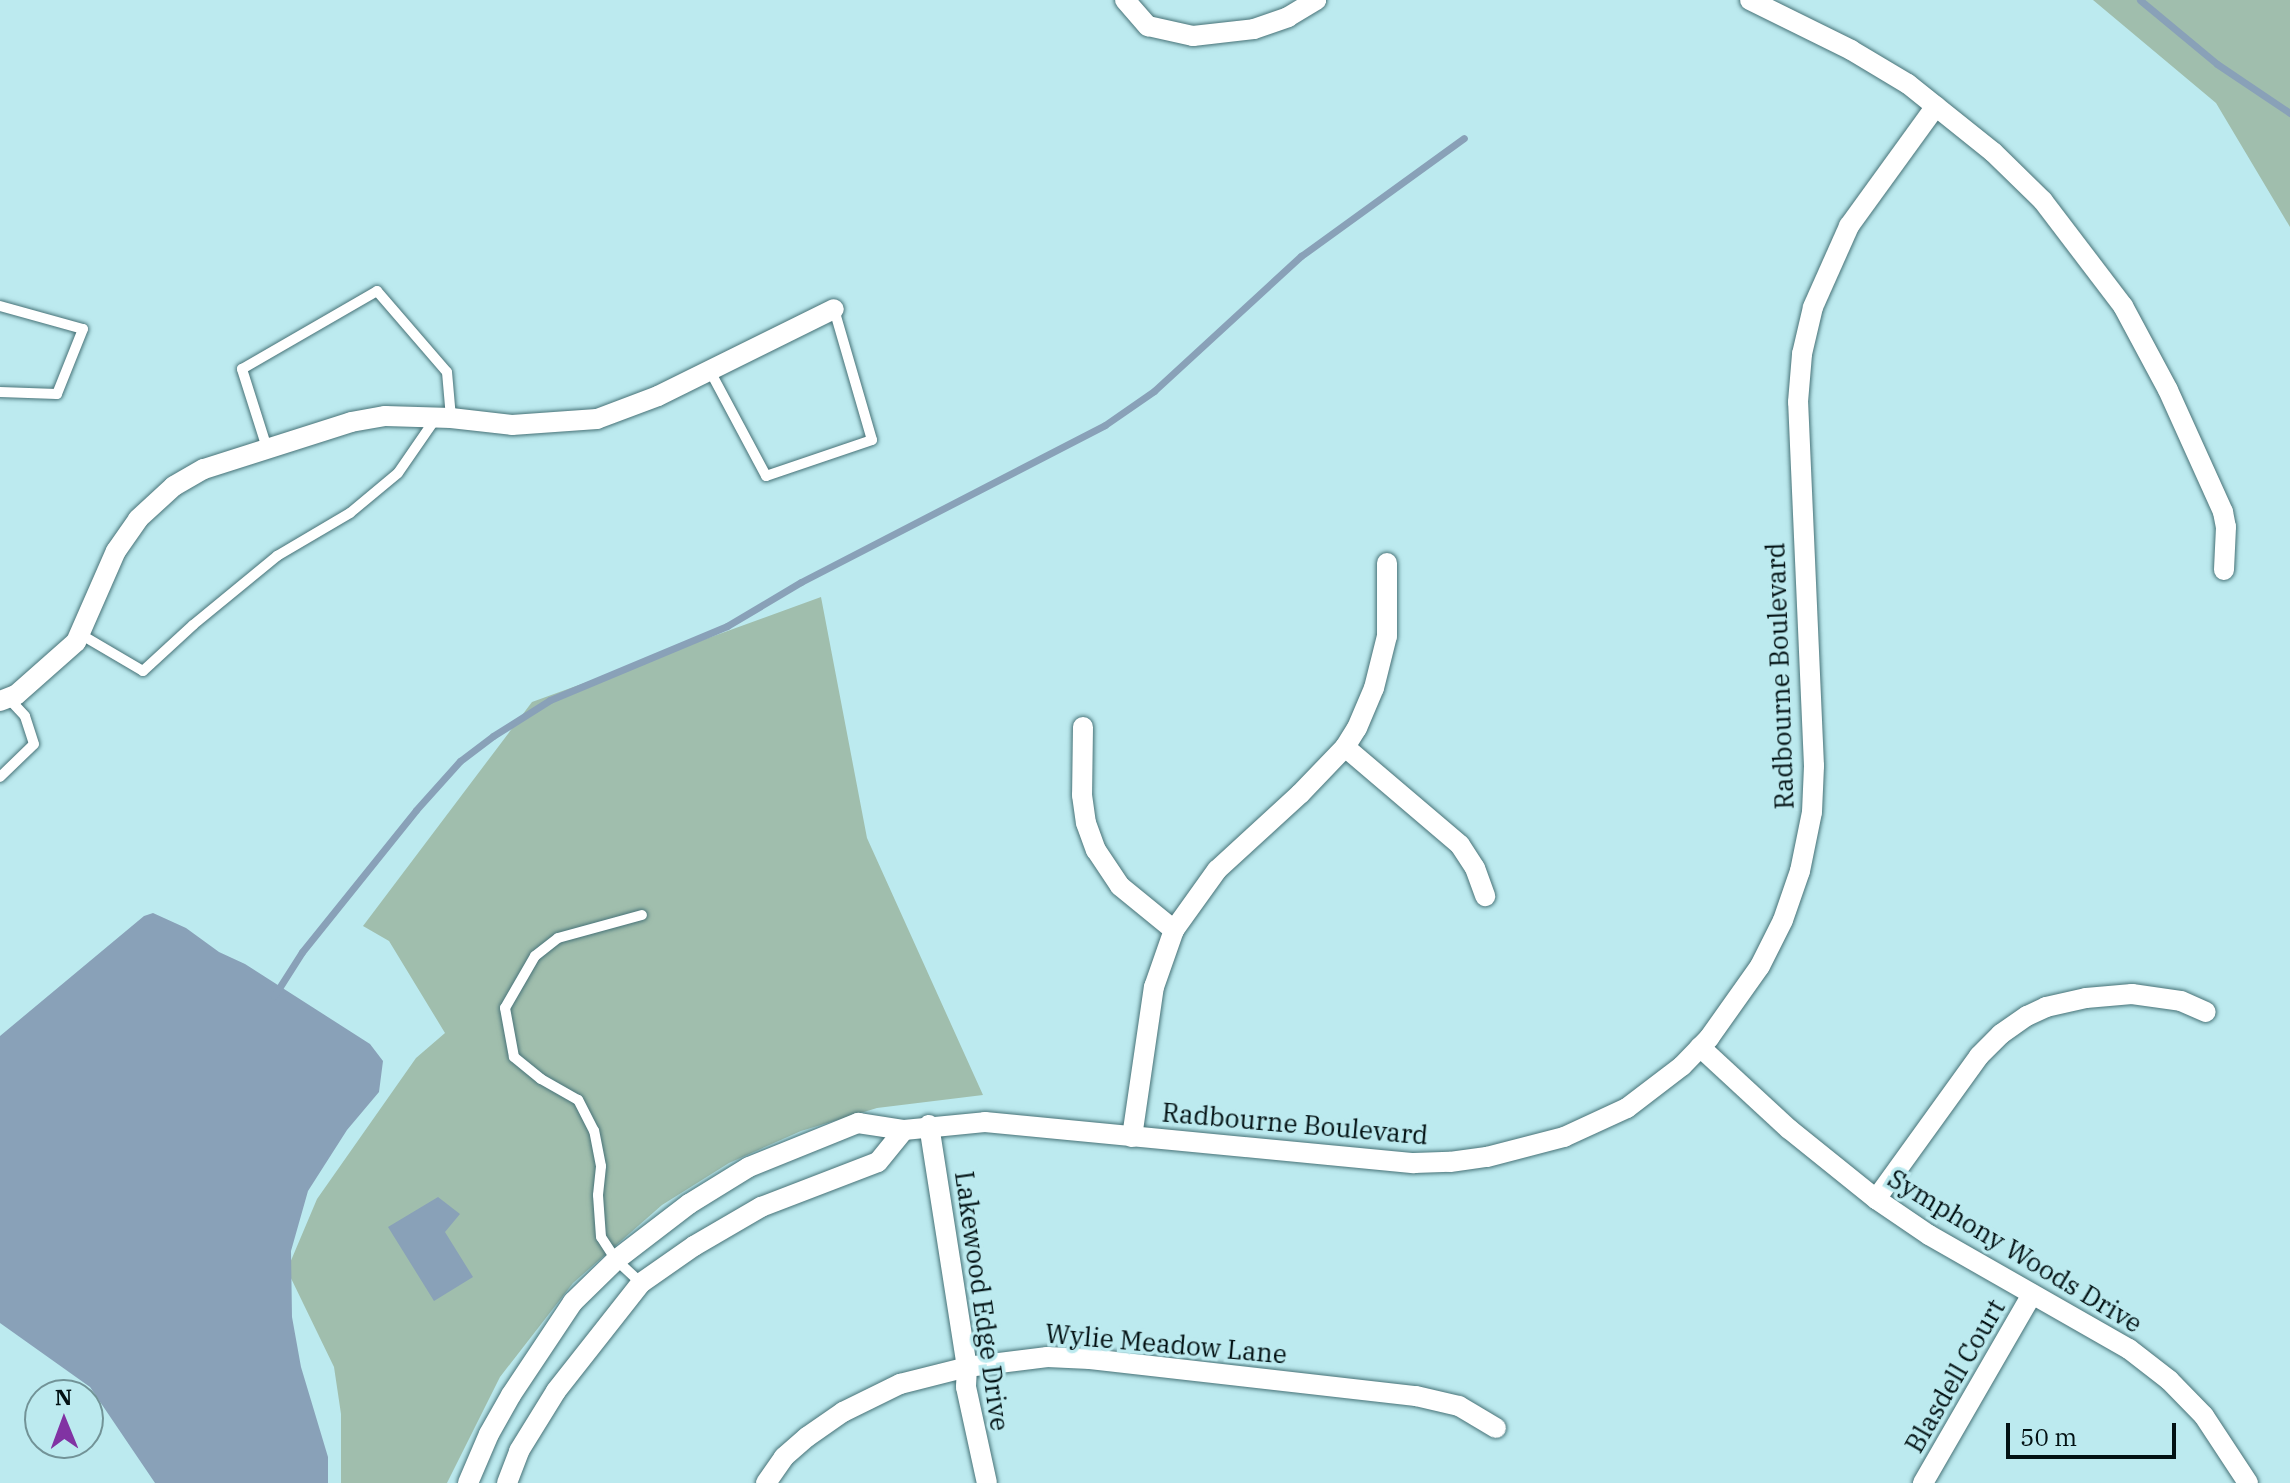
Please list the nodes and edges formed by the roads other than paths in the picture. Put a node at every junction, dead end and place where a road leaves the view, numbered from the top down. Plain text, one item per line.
1 (1125, 0) edge
2 (1316, 0) edge
3 (1750, 0) edge
4 (1936, 106) junction
5 (0, 306) edge
6 (834, 309) joint
7 (710, 371) junction
8 (0, 392) edge
9 (443, 418) junction
10 (267, 448) junction
11 (1387, 563) dead end
12 (2224, 570) dead end
13 (80, 634) junction
14 (4, 700) edge
15 (1083, 727) dead end
16 (1345, 747) junction
17 (0, 777) edge
18 (1485, 896) dead end
19 (642, 915) dead end
20 (1174, 930) junction
21 (2206, 1012) dead end
22 (1700, 1047) junction
23 (929, 1125) junction
24 (904, 1130) junction
25 (1132, 1137) junction
26 (1876, 1199) junction
27 (616, 1260) junction
28 (641, 1283) junction
29 (2032, 1294) junction
30 (967, 1367) junction
31 (1496, 1428) dead end
32 (468, 1483) edge
33 (507, 1483) edge
34 (766, 1483) edge
35 (987, 1483) edge
36 (1923, 1483) edge
37 (2248, 1483) edge

1 - 2 street
3 - 4 street
4 - 12 street
4 - 22 street, Radbourne Boulevard
5 - 8 lane
6 - 7 street
6 - 7 lane
7 - 9 street
9 - 10 street
9 - 10 lane
9 - 13 lane
10 - 13 street
11 - 16 street
13 - 14 street
14 - 17 lane
15 - 20 street
16 - 18 street
16 - 20 street
19 - 27 lane
20 - 25 street
21 - 26 street
22 - 25 street, Radbourne Boulevard
22 - 26 street, Symphony Woods Drive
23 - 24 street, Radbourne Boulevard
23 - 25 street, Radbourne Boulevard
23 - 30 street, Lakewood Edge Drive
24 - 27 street, Radbourne Boulevard
24 - 28 street
26 - 29 street, Symphony Woods Drive
27 - 28 lane
27 - 32 street, Radbourne Boulevard
28 - 33 street
29 - 36 street, Blasdell Court
29 - 37 street, Symphony Woods Drive
30 - 31 street, Wylie Meadow Lane
30 - 34 street, Wylie Meadow Lane
30 - 35 street, Lakewood Edge Drive

